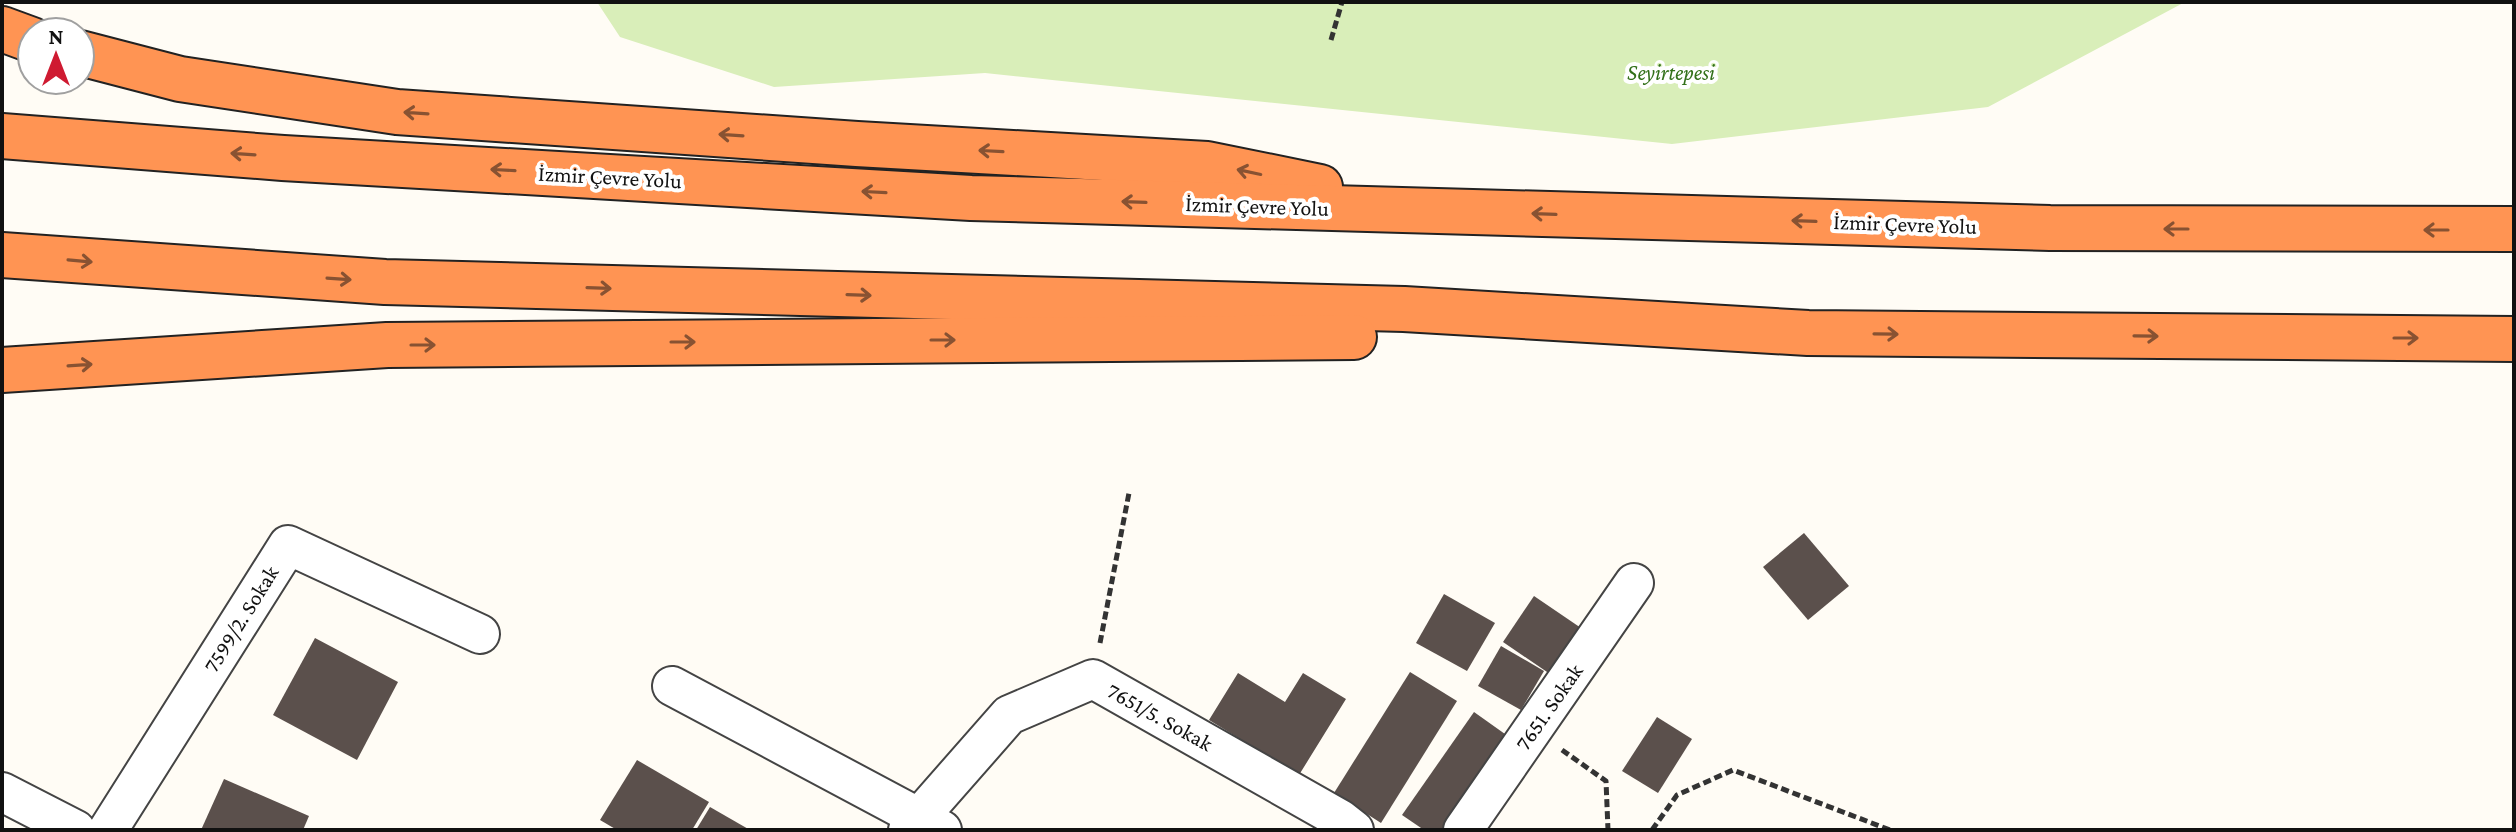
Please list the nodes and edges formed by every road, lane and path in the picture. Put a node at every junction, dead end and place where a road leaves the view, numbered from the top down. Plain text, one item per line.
1 (1342, 2) edge
2 (1331, 40) dead end
3 (96, 57) edge
4 (2, 136) edge
5 (1436, 210) junction
6 (2514, 229) edge
7 (2, 255) edge
8 (1808, 333) junction
9 (2514, 339) edge
10 (2, 370) edge
11 (1129, 493) dead end
12 (1634, 583) dead end
13 (480, 634) dead end
14 (1093, 679) junction
15 (672, 686) dead end
16 (1534, 730) junction
17 (2, 792) edge
18 (923, 826) edge
19 (1342, 826) edge
20 (76, 830) edge
21 (108, 830) edge
22 (1463, 830) edge
23 (1608, 830) edge
24 (1652, 830) edge
25 (1890, 830) edge

1 - 2 path
5 -> 3 highway
5 -> 4 highway, İzmir Çevre Yolu
6 -> 5 highway, İzmir Çevre Yolu
7 -> 8 highway
8 -> 9 highway
10 -> 8 highway
11 - 14 path
12 - 16 street, 7651. Sokak
13 - 21 street, 7599/2. Sokak
14 - 18 street, 7651/5. Sokak
14 - 19 street, 7651/5. Sokak
15 - 18 street
16 - 22 street, 7651. Sokak
16 - 23 path
17 - 20 street
24 - 25 path

